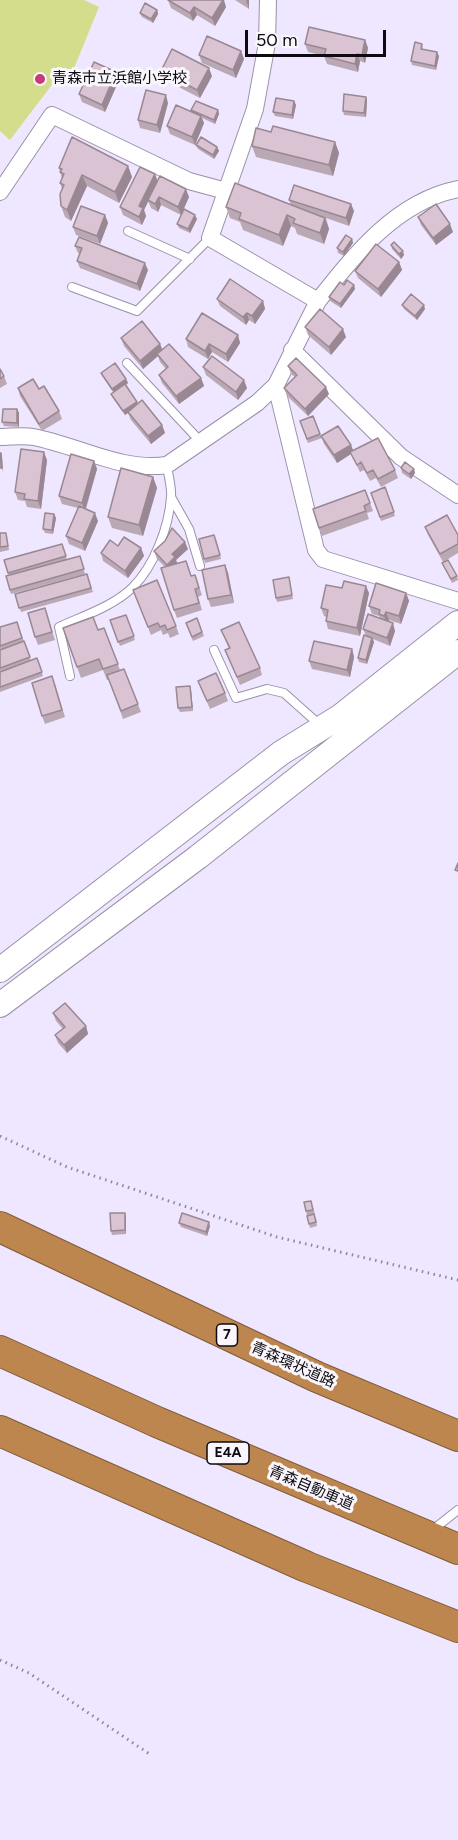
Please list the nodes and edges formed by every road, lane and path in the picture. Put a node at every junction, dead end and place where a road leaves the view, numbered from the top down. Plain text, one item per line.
1 (268, 0) edge
2 (458, 189) edge
3 (226, 191) junction
4 (0, 192) edge
5 (128, 231) dead end
6 (210, 238) junction
7 (189, 258) junction
8 (72, 287) dead end
9 (318, 301) junction
10 (292, 350) junction
11 (127, 363) dead end
12 (276, 385) junction
13 (0, 437) edge
14 (200, 441) junction
15 (167, 465) junction
16 (458, 495) edge
17 (171, 497) junction
18 (200, 566) dead end
19 (458, 601) edge
20 (458, 623) edge
21 (214, 650) dead end
22 (458, 652) edge
23 (70, 676) dead end
24 (322, 728) junction
25 (0, 970) edge
26 (0, 1005) edge
27 (0, 1136) edge
28 (0, 1227) edge
29 (458, 1280) edge
30 (0, 1351) edge
31 (0, 1431) edge
32 (458, 1436) edge
33 (458, 1510) edge
34 (425, 1536) junction
35 (458, 1549) edge
36 (458, 1627) edge
37 (0, 1660) edge
38 (151, 1755) dead end

1 - 3 street
2 - 9 street
3 - 4 street
3 - 6 street
5 - 7 lane
6 - 7 lane
6 - 9 street
7 - 8 lane
9 - 10 street
10 - 12 street
10 - 16 street
11 - 14 lane
12 - 14 street
12 - 19 street
13 - 15 street
14 - 15 street
15 - 17 lane
17 - 18 lane
17 - 23 lane
20 - 24 street
21 - 24 lane
22 - 26 street
24 - 25 street
27 - 29 path
28 - 32 highway, 青森環状道路 / 7
30 - 34 highway, 青森自動車道 / E4A
31 - 36 highway
33 - 34 lane
34 - 35 highway, 青森自動車道 / E4A
37 - 38 path

